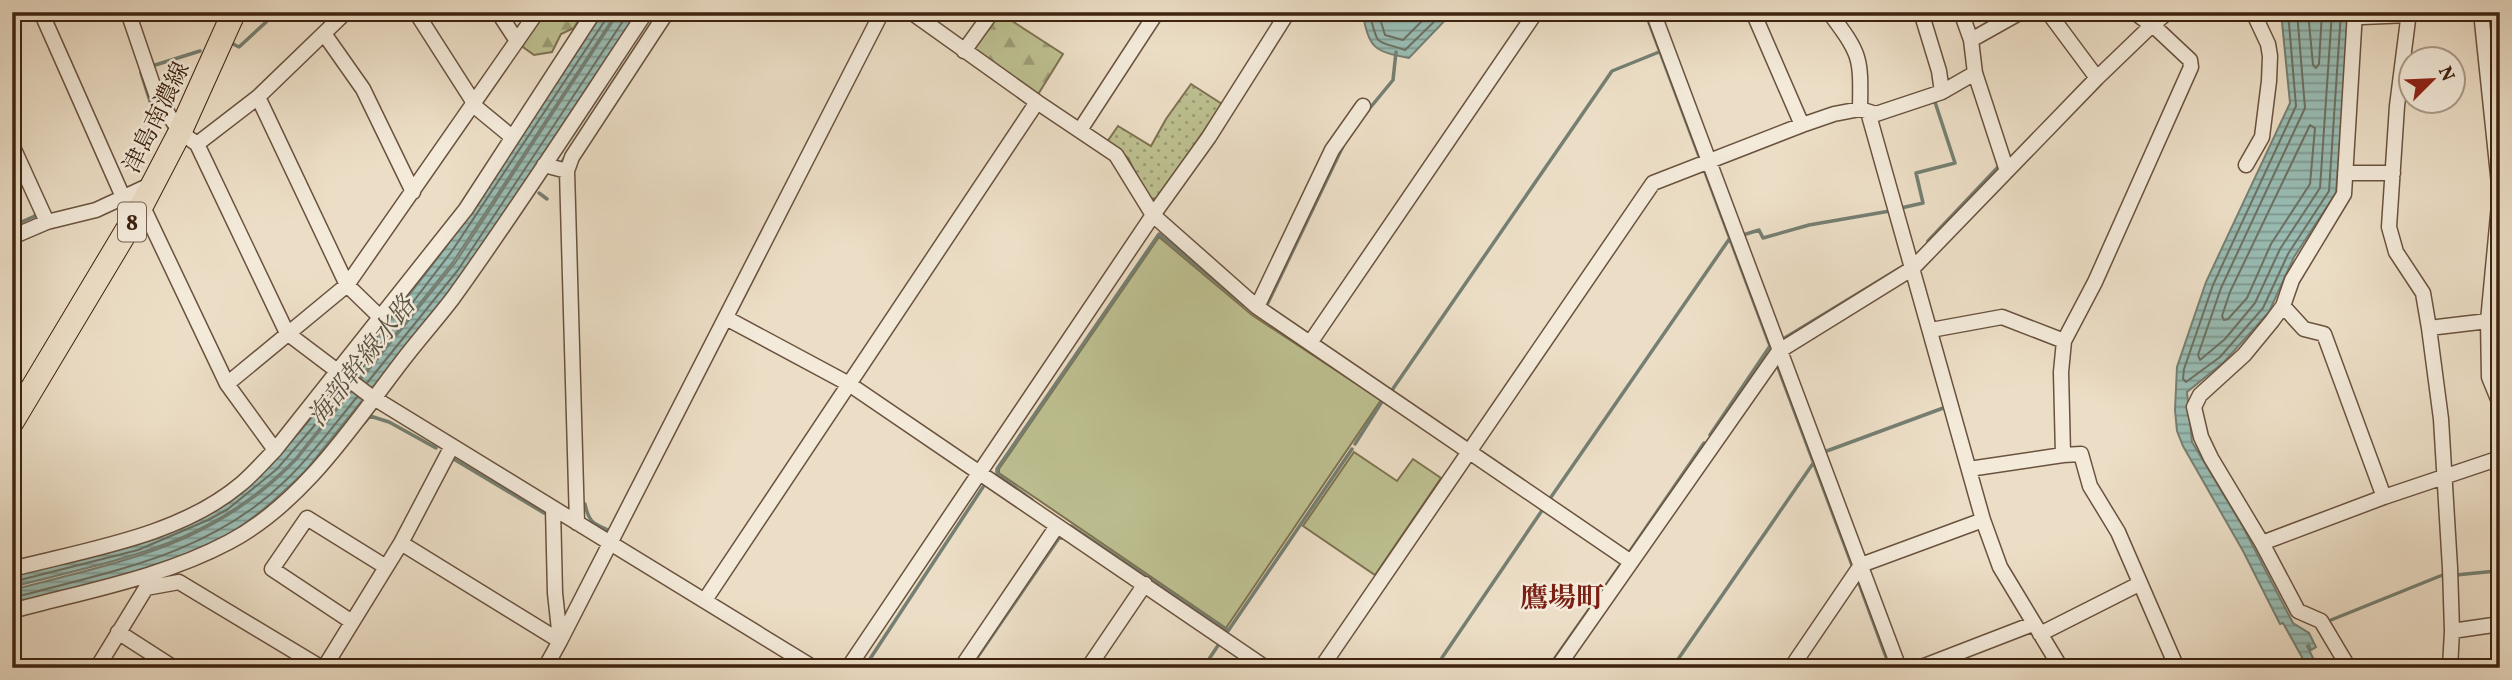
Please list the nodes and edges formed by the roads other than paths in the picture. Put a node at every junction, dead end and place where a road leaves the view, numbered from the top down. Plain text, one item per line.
1 (41, 12) edge
2 (128, 12) edge
3 (234, 12) edge
4 (346, 12) edge
5 (424, 12) edge
6 (498, 12) edge
7 (537, 12) edge
8 (594, 12) edge
9 (646, 12) edge
10 (667, 12) edge
11 (882, 12) edge
12 (911, 12) edge
13 (992, 12) edge
14 (1157, 12) edge
15 (1288, 12) edge
16 (1536, 12) edge
17 (1653, 12) edge
18 (1766, 12) edge
19 (1829, 12) edge
20 (1922, 12) edge
21 (1961, 12) edge
22 (2021, 12) edge
23 (2048, 12) edge
24 (2134, 12) edge
25 (2168, 12) edge
26 (2253, 12) edge
27 (2356, 12) edge
28 (2481, 12) edge
29 (2409, 14) edge
30 (2151, 26) junction
31 (325, 35) junction
32 (1971, 40) junction
33 (517, 41) junction
34 (964, 51) junction
35 (1975, 74) junction
36 (2097, 78) junction
37 (1942, 92) junction
38 (258, 97) junction
39 (1037, 102) junction
40 (473, 104) junction
41 (1363, 106) dead end
42 (1864, 111) junction
43 (1802, 125) junction
44 (1080, 130) junction
45 (512, 137) junction
46 (188, 138) junction
47 (2497, 138) edge
48 (12, 145) edge
49 (1709, 162) junction
50 (544, 165) junction
51 (2246, 165) dead end
52 (567, 171) junction
53 (2007, 171) junction
54 (2345, 173) junction
55 (2393, 173) junction
56 (413, 192) junction
57 (133, 201) junction
58 (1153, 215) junction
59 (47, 222) junction
60 (12, 237) edge
61 (1913, 268) junction
62 (347, 285) junction
63 (2283, 306) junction
64 (1257, 307) junction
65 (381, 318) junction
66 (726, 318) junction
67 (2494, 319) edge
68 (2429, 328) junction
69 (1931, 330) junction
70 (287, 333) junction
71 (2064, 341) junction
72 (1310, 344) junction
73 (1779, 351) junction
74 (341, 375) junction
75 (227, 384) junction
76 (849, 384) junction
77 (371, 397) junction
78 (2500, 404) edge
79 (12, 422) edge
80 (452, 446) junction
81 (275, 450) junction
82 (1468, 451) junction
83 (2063, 455) junction
84 (2500, 458) edge
85 (1969, 470) junction
86 (978, 472) junction
87 (2445, 476) junction
88 (2385, 497) junction
89 (553, 508) junction
90 (1983, 520) junction
91 (577, 523) junction
92 (1057, 526) junction
93 (401, 543) junction
94 (611, 543) junction
95 (2262, 543) junction
96 (1632, 562) junction
97 (1861, 565) junction
98 (386, 567) junction
99 (12, 569) edge
100 (145, 582) junction
101 (1145, 584) junction
102 (2139, 584) junction
103 (705, 600) junction
104 (12, 611) edge
105 (352, 622) junction
106 (2500, 624) edge
107 (2036, 629) junction
108 (2452, 631) junction
109 (118, 632) junction
110 (561, 641) junction
111 (97, 668) edge
112 (174, 668) edge
113 (323, 668) edge
114 (545, 668) edge
115 (814, 668) edge
116 (848, 668) edge
117 (961, 668) edge
118 (1088, 668) edge
119 (1266, 668) edge
120 (1321, 668) edge
121 (1557, 668) edge
122 (1791, 668) edge
123 (1899, 668) edge
124 (1919, 668) edge
125 (2061, 668) edge
126 (2177, 668) edge
127 (2349, 668) edge
128 (2450, 668) edge

1 - 57 street
2 - 46 street
3 - 46 main road, 津島南濃線 / 8
4 - 31 street
5 - 40 street
6 - 33 street
7 - 33 street
8 - 45 street
9 - 50 street
10 - 52 street
11 - 66 street
12 - 34 street
13 - 34 street
14 - 44 street
15 - 58 street
16 - 72 street
17 - 49 street
18 - 43 street
19 - 42 street
20 - 37 street
21 - 32 street
22 - 32 street
23 - 36 street
24 - 30 street
25 - 30 street
26 - 51 street
27 - 29 street
27 - 54 street
28 - 47 street
29 - 55 street
30 - 36 street
30 - 71 street
31 - 38 street
31 - 56 street
32 - 35 street
33 - 40 street
34 - 39 street
35 - 37 street
35 - 53 street
36 - 53 street
37 - 42 street
38 - 46 street
38 - 62 street
39 - 44 street
39 - 76 street
40 - 45 street
40 - 56 street
41 - 64 street
42 - 43 street
42 - 61 street
43 - 49 street
44 - 58 street
45 - 65 street
46 - 57 main road, 津島南濃線 / 8
46 - 70 street
47 - 67 street
48 - 59 street
49 - 73 street
49 - 82 street
50 - 52 street
50 - 77 street
52 - 91 street
53 - 61 street
54 - 55 street
54 - 63 street
55 - 68 street
56 - 62 street
57 - 59 street
57 - 75 street
57 - 79 main road, 津島南濃線 / 8
58 - 64 street
58 - 86 street
59 - 60 street
61 - 69 street
61 - 73 street
62 - 65 street
62 - 70 street
63 - 88 street
63 - 95 street
64 - 72 street
65 - 74 street
66 - 76 street
66 - 94 street
67 - 68 street
67 - 78 street
68 - 87 street
69 - 71 street
69 - 85 street
70 - 74 street
70 - 75 street
71 - 83 street
72 - 82 street
73 - 96 street
73 - 97 street
74 - 77 street
74 - 81 street
75 - 81 street
76 - 86 street
76 - 103 street
77 - 80 street
77 - 100 street
80 - 89 street
80 - 93 street
81 - 99 street
82 - 96 street
82 - 120 street
83 - 85 street
83 - 102 street
84 - 87 street
85 - 90 street
86 - 92 street
86 - 116 street
87 - 88 street
87 - 108 street
88 - 95 street
89 - 91 street
89 - 110 street
90 - 97 street
90 - 107 street
91 - 94 street
92 - 101 street
92 - 117 street
93 - 98 street
93 - 110 street
94 - 103 street
94 - 110 street
95 - 127 street
96 - 121 street
97 - 122 street
97 - 123 street
98 - 105 street
98 - 105 street
100 - 104 street
100 - 109 street
100 - 113 street
101 - 118 street
101 - 119 street
102 - 107 street
102 - 126 street
103 - 115 street
105 - 113 street
106 - 108 street
107 - 124 street
107 - 125 street
108 - 128 street
109 - 111 street
109 - 112 street
110 - 114 street

